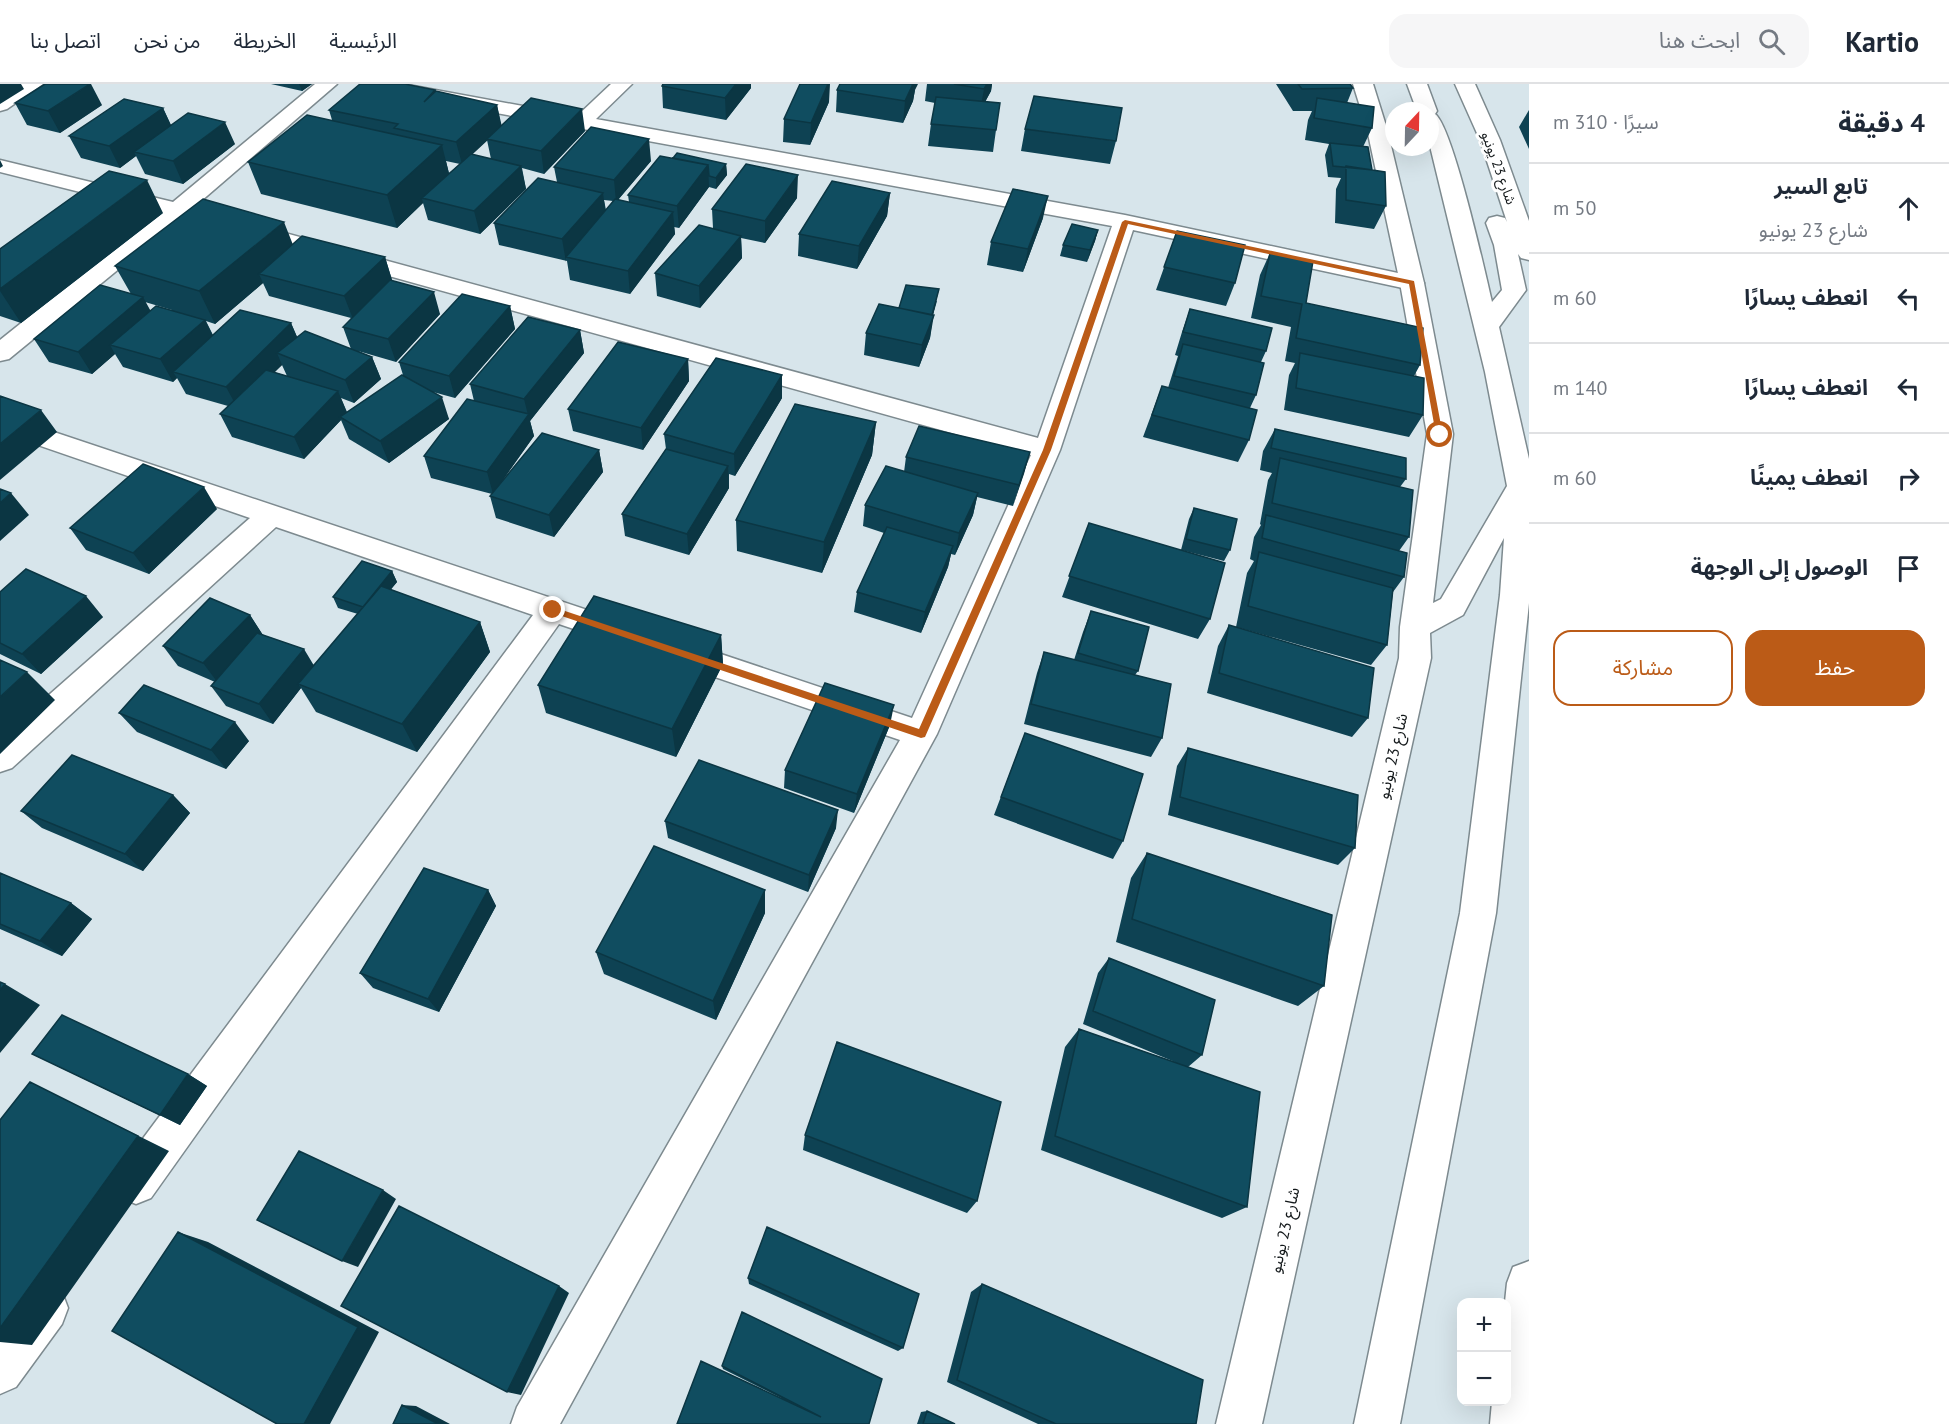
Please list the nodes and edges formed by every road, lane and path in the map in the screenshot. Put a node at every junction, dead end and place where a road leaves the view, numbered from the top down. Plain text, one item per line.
1 (33, 84) edge
2 (327, 84) edge
3 (371, 84) edge
4 (621, 84) edge
5 (1363, 84) edge
6 (1418, 84) edge
7 (1465, 84) edge
8 (1424, 102) edge
9 (0, 105) edge
10 (583, 121) junction
11 (1439, 143) edge
12 (0, 166) edge
13 (1501, 171) junction
14 (177, 210) junction
15 (1125, 222) junction
16 (1529, 253) edge
17 (1412, 283) junction
18 (1486, 327) junction
19 (0, 352) edge
20 (0, 423) edge
21 (1047, 450) junction
22 (1521, 486) junction
23 (271, 515) junction
24 (553, 610) junction
25 (1414, 627) junction
26 (921, 734) junction
27 (0, 758) edge
28 (119, 1207) dead end
29 (1529, 1282) edge
30 (63, 1284) dead end
31 (0, 1371) edge
32 (534, 1424) edge
33 (1239, 1424) edge
34 (1377, 1424) edge
35 (1513, 1424) edge

1 - 9 street
2 - 14 street
3 - 10 street
4 - 10 street
5 - 17 street, شارع 23 يونيو
6 - 8 street
7 - 13 street, شارع 23 يونيو
10 - 15 street
11 - 18 street
12 - 14 street
13 - 16 street, شارع 23 يونيو
13 - 18 street
14 - 19 street
14 - 21 street
15 - 17 street
15 - 21 street
17 - 25 street, شارع 23 يونيو
18 - 22 street
20 - 23 street
21 - 26 street
22 - 25 street
22 - 34 street
23 - 24 street
23 - 27 street
24 - 26 street
24 - 28 street
25 - 33 street, شارع 23 يونيو
26 - 32 street
29 - 35 street
30 - 31 street

